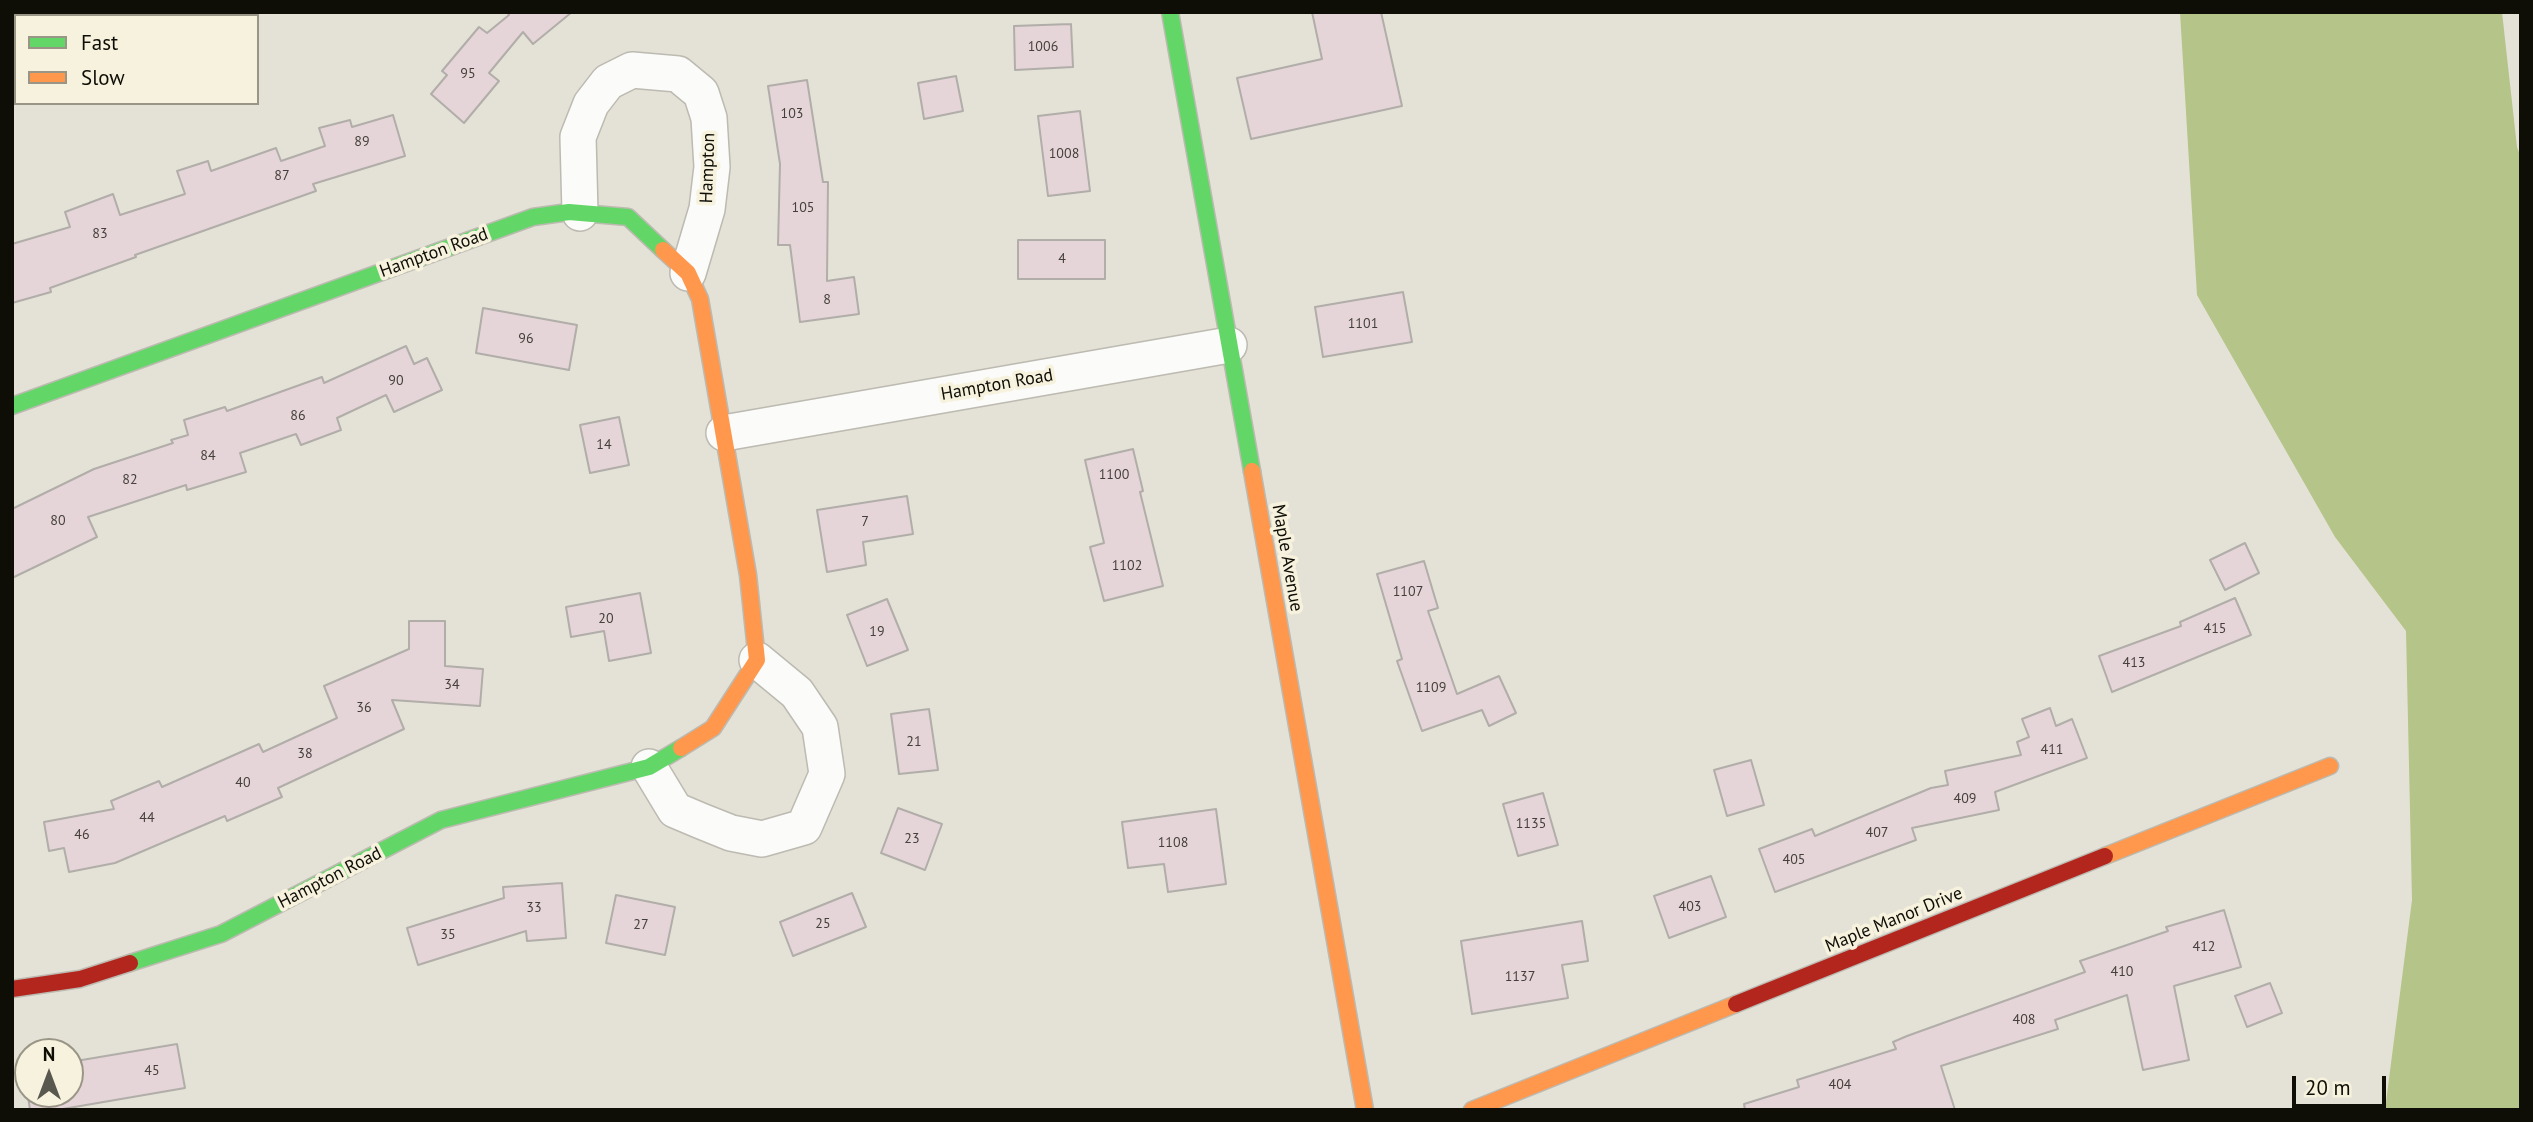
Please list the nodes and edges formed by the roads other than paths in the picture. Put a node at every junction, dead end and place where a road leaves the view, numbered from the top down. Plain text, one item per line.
1 (1170, 12) edge
2 (580, 213) junction
3 (688, 273) junction
4 (1229, 345) junction
5 (12, 406) edge
6 (724, 433) junction
7 (757, 660) junction
8 (2330, 766) dead end
9 (649, 767) junction
10 (12, 989) edge
11 (1365, 1110) edge
12 (1472, 1110) edge

1 - 4 street, Maple Avenue
2 - 3 street, Hampton Road
2 - 3 street, Hampton
2 - 5 street, Hampton Road
3 - 6 street, Hampton Road
4 - 6 street, Hampton Road
4 - 11 street, Maple Avenue
6 - 7 street, Hampton Road
7 - 9 street, Hampton Road
7 - 9 street
8 - 12 street, Maple Manor Drive
9 - 10 street, Hampton Road

